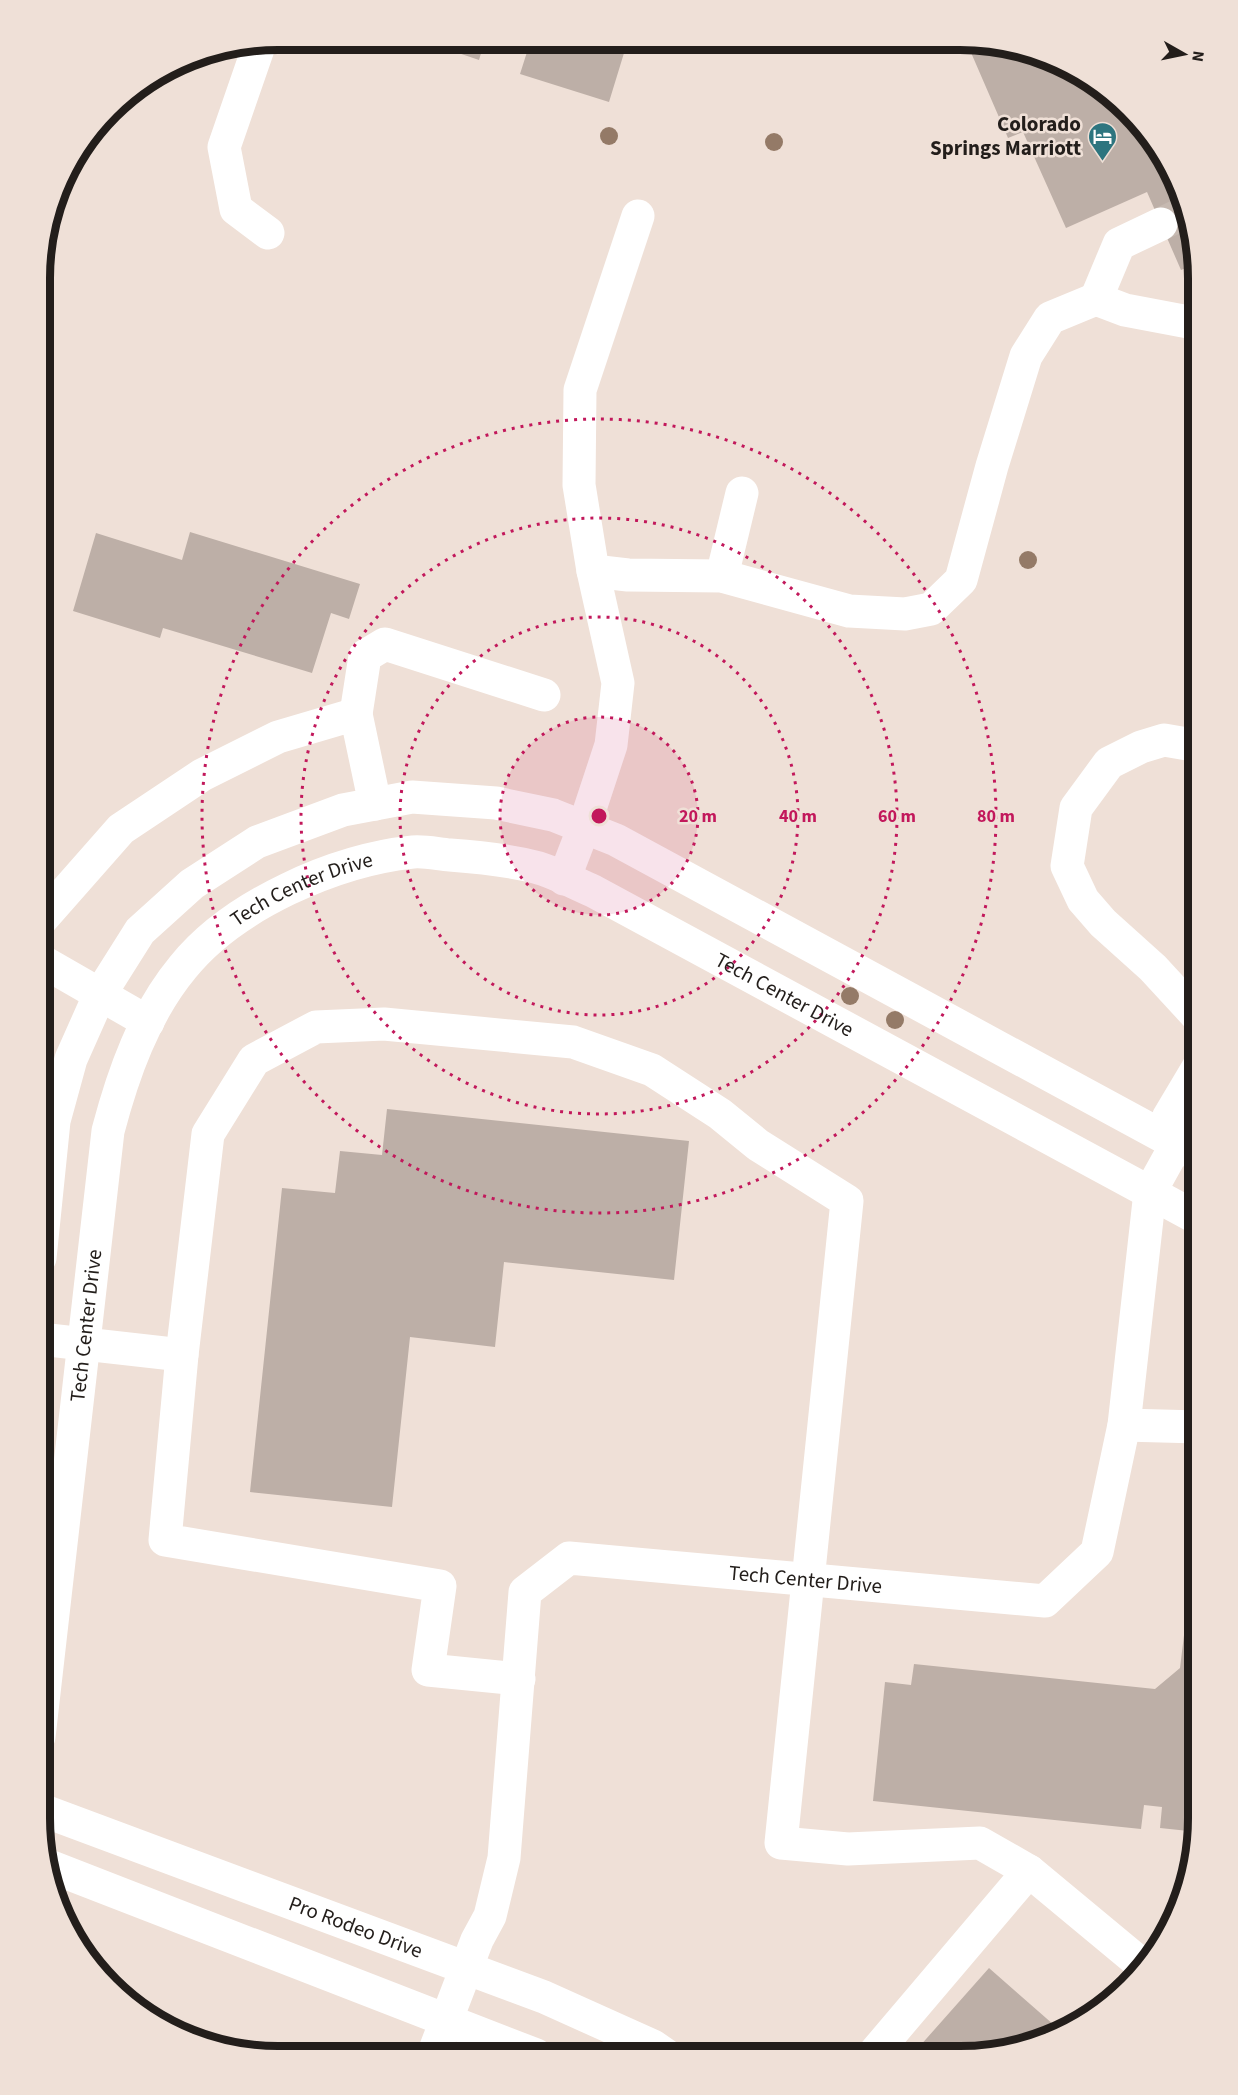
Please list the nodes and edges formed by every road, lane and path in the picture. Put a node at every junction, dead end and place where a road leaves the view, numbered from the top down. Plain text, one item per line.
1 (257, 50) edge
2 (638, 216) dead end
3 (1161, 224) tunnel mouth
4 (268, 233) dead end
5 (1096, 299) junction
6 (1188, 322) edge
7 (742, 493) dead end
8 (593, 571) junction
9 (722, 576) junction
10 (544, 695) dead end
11 (356, 714) junction
12 (1188, 744) edge
13 (375, 804) junction
14 (584, 827) junction
15 (564, 879) junction
16 (50, 910) edge
17 (50, 966) edge
18 (99, 996) junction
19 (1188, 1006) edge
20 (148, 1022) junction
21 (1188, 1084) edge
22 (1188, 1143) edge
23 (1188, 1143) edge
24 (1188, 1145) edge
25 (50, 1159) edge
26 (1150, 1192) junction
27 (1188, 1213) edge
28 (50, 1340) edge
29 (84, 1344) junction
30 (182, 1355) junction
31 (1124, 1425) junction
32 (1188, 1426) edge
33 (808, 1579) junction
34 (50, 1641) edge
35 (519, 1679) junction
36 (50, 1813) edge
37 (55, 1868) edge
38 (1029, 1871) junction
39 (1138, 1960) edge
40 (466, 1968) junction
41 (448, 2020) junction
42 (437, 2046) edge
43 (513, 2046) edge
44 (653, 2046) edge
45 (881, 2046) edge

1 - 4 street
2 - 8 street
3 - 5 street
5 - 6 street
5 - 9 street
7 - 9 street
8 - 9 street
8 - 14 street
10 - 11 street
11 - 13 street
11 - 16 street
12 - 19 street
13 - 14 street
13 - 18 street
14 - 15 street
14 - 22 street
15 - 20 street, Tech Center Drive
15 - 26 street, Tech Center Drive
17 - 18 street
18 - 20 street
18 - 25 street
20 - 29 street, Tech Center Drive
21 - 23 street
24 - 26 street
26 - 27 street, Tech Center Drive
26 - 31 street, Tech Center Drive
28 - 29 street
29 - 30 street
29 - 34 street, Tech Center Drive
30 - 33 street
30 - 35 street
31 - 32 street
31 - 33 street, Tech Center Drive
33 - 35 street, Tech Center Drive
33 - 38 street
35 - 40 street, Tech Center Drive
36 - 40 street, Pro Rodeo Drive
37 - 41 street
38 - 39 street
38 - 45 street
40 - 41 street, Tech Center Drive
40 - 44 street, Pro Rodeo Drive
41 - 42 street, Tech Center Drive
41 - 43 street

